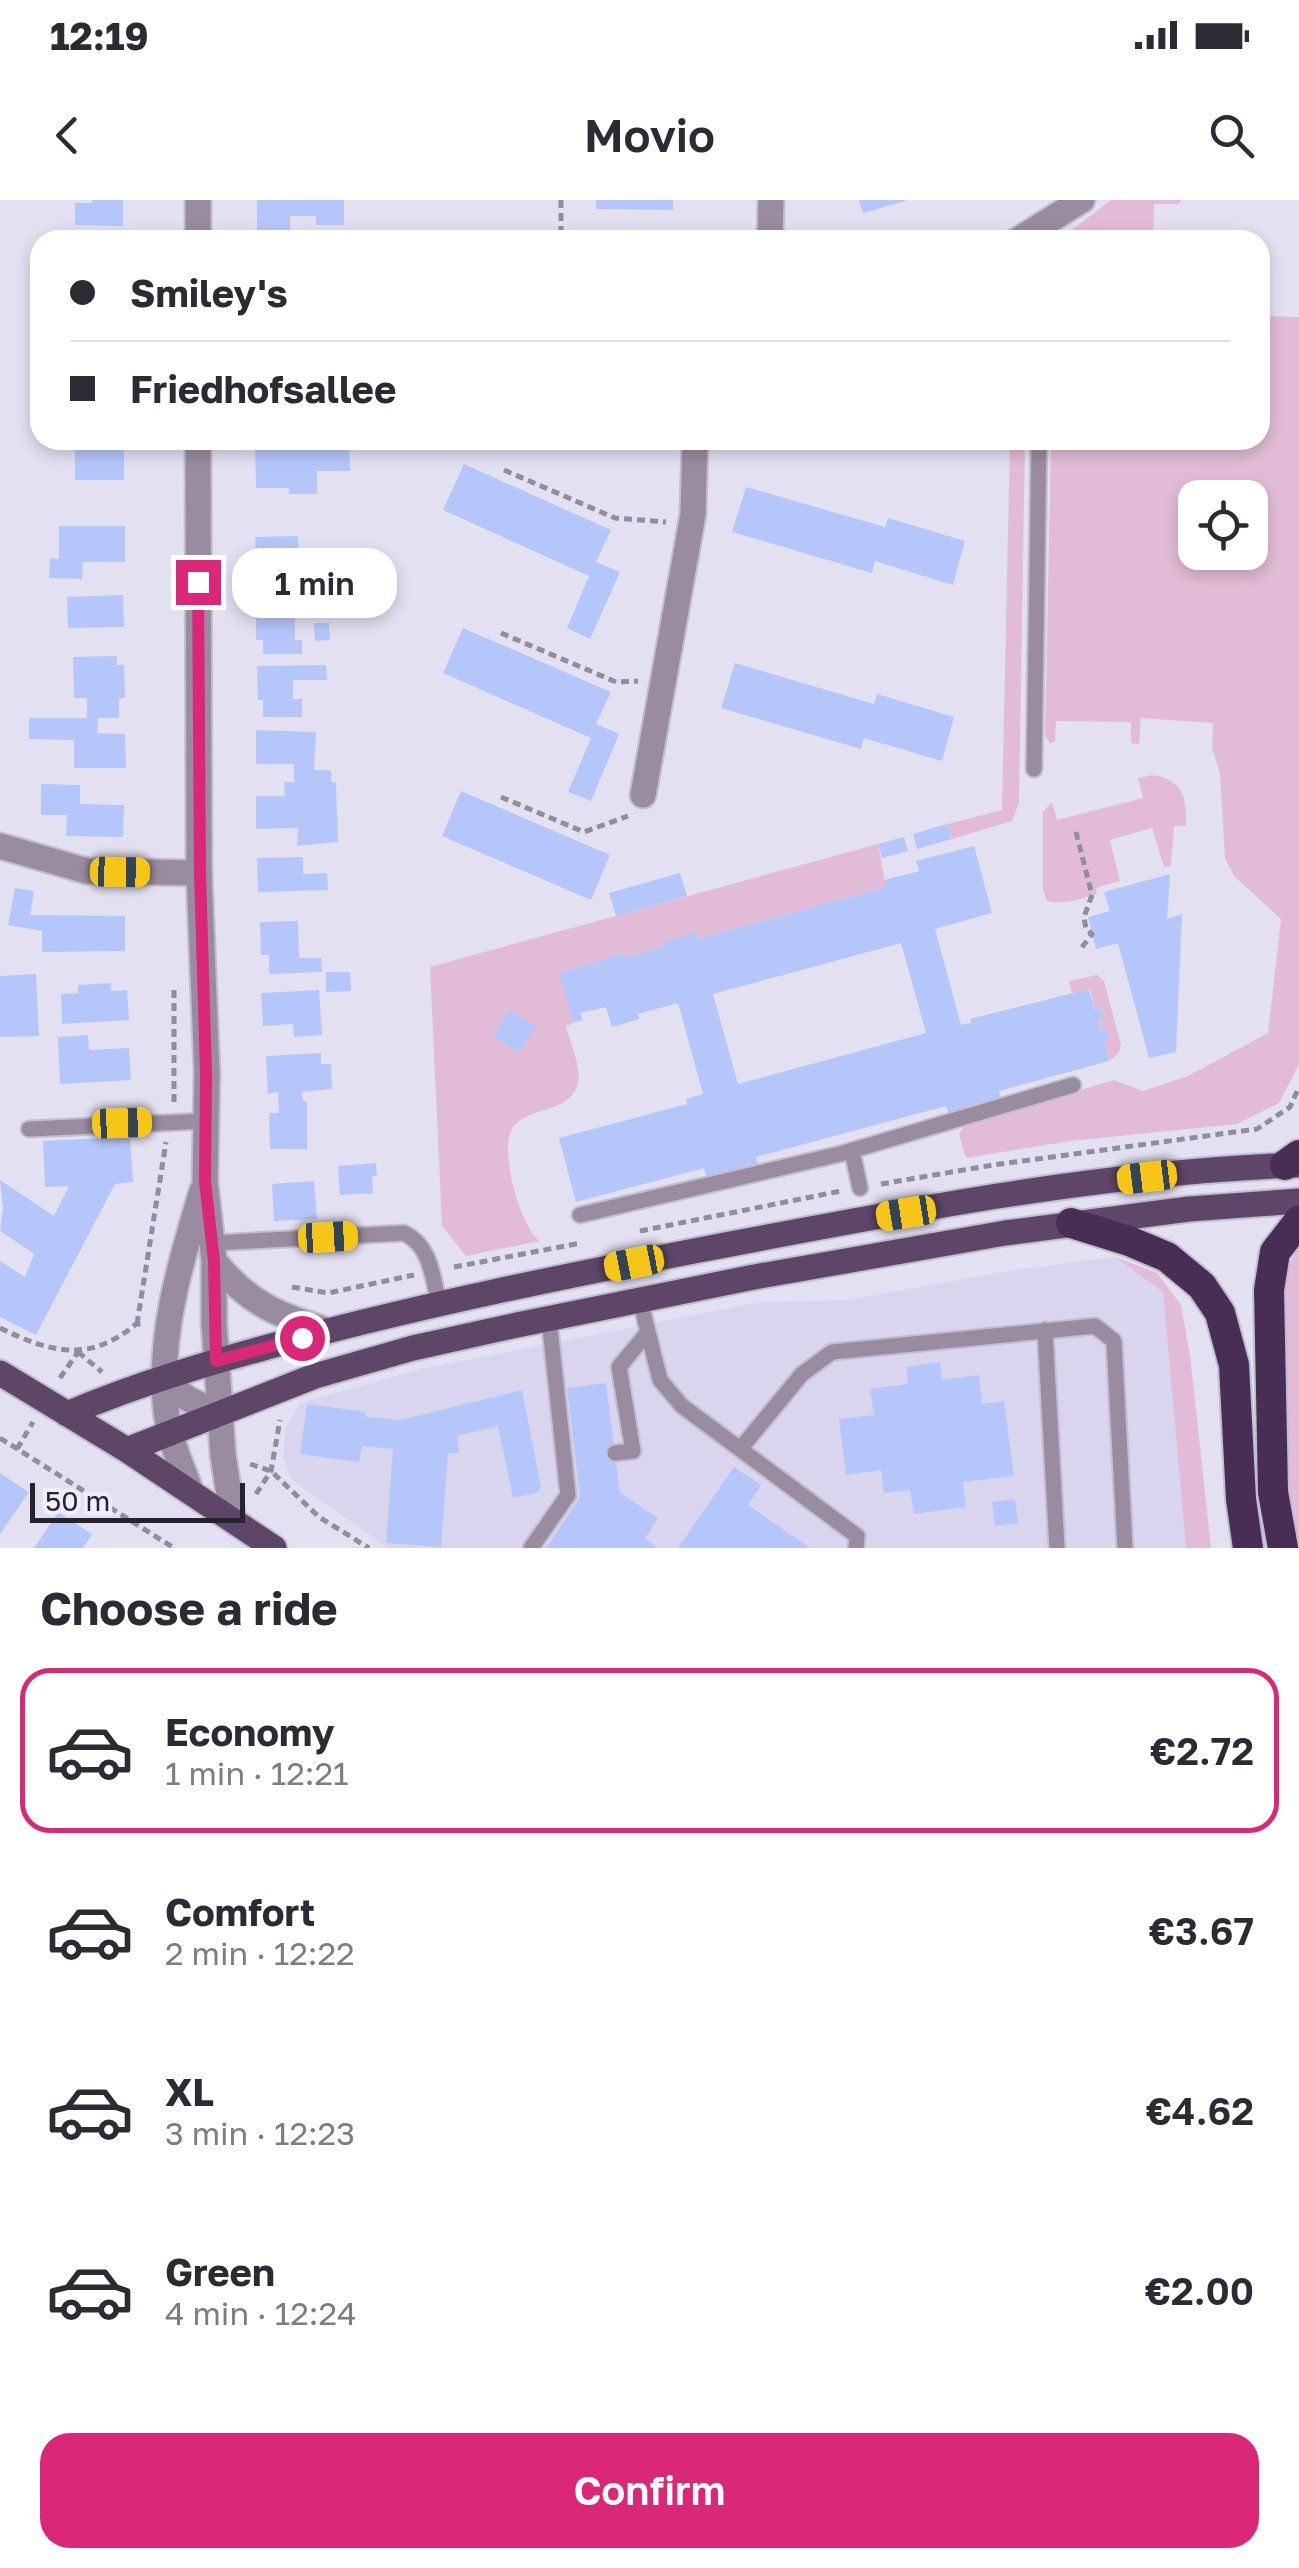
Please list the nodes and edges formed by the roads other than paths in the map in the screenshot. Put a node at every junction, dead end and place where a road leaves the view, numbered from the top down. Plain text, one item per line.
1 (198, 200) edge
2 (771, 200) edge
3 (1082, 200) edge
4 (198, 230) edge
5 (770, 230) edge
6 (1039, 230) edge
7 (198, 450) edge
8 (695, 450) edge
9 (1039, 450) edge
10 (1034, 769) dead end
11 (643, 795) road end
12 (0, 846) edge
13 (200, 873) junction
14 (1074, 1085) dead end
15 (206, 1121) junction
16 (29, 1129) dead end
17 (852, 1151) junction
18 (1295, 1162) edge
19 (205, 1182) junction
20 (860, 1188) dead end
21 (1299, 1201) edge
22 (580, 1216) dead end
23 (1299, 1220) edge
24 (1071, 1223) junction
25 (213, 1252) junction
26 (640, 1300) junction
27 (439, 1302) junction
28 (549, 1319) junction
29 (1045, 1330) junction
30 (328, 1331) junction
31 (648, 1332) junction
32 (216, 1361) junction
33 (0, 1373) edge
34 (162, 1376) junction
35 (220, 1411) junction
36 (68, 1414) junction
37 (170, 1431) junction
38 (741, 1448) junction
39 (127, 1450) junction
40 (615, 1453) dead end
41 (191, 1492) junction
42 (233, 1520) junction
43 (274, 1548) edge
44 (532, 1548) edge
45 (856, 1548) edge
46 (1056, 1548) edge
47 (1125, 1548) edge
48 (1248, 1548) edge
49 (1283, 1548) edge

1 - 4 street
2 - 5 street
3 - 6 street
7 - 13 street
8 - 11 street
9 - 10 lane
12 - 13 street
13 - 15 street
14 - 17 lane
15 - 16 lane
15 - 19 street
17 - 20 lane
17 - 22 lane
18 - 27 main road
19 - 25 street
19 - 34 street
21 - 24 main road
23 - 49 highway
24 - 26 main road
24 - 48 highway
25 - 27 lane
25 - 30 street
25 - 32 street
26 - 28 main road
26 - 31 lane
27 - 30 main road
28 - 35 main road
28 - 44 lane
29 - 38 lane
29 - 46 lane
29 - 47 lane
30 - 32 main road
31 - 38 lane
31 - 40 lane
32 - 34 main road
32 - 35 street
33 - 36 main road
34 - 35 street
34 - 36 main road
34 - 37 street
35 - 37 main road
35 - 42 street
36 - 39 main road
37 - 39 main road
37 - 41 street
38 - 45 lane
39 - 41 main road
41 - 42 main road
42 - 43 main road

